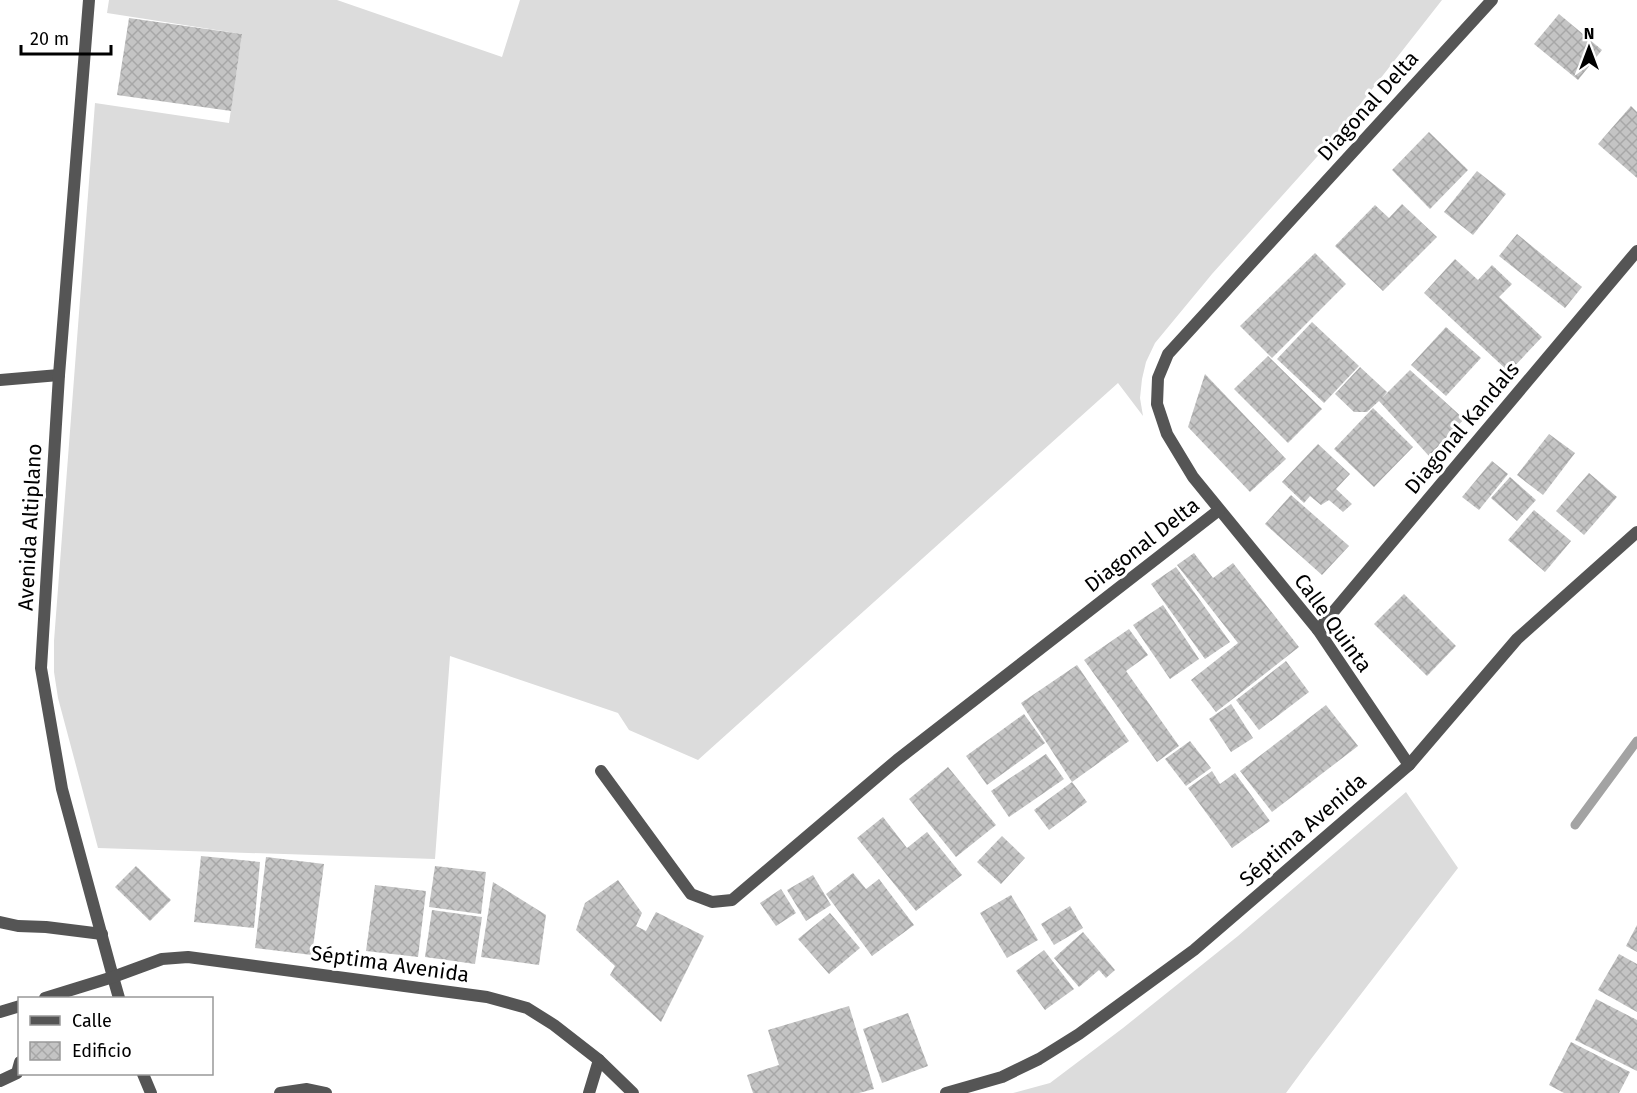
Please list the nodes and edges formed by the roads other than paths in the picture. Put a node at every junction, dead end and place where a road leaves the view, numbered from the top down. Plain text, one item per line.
1 (89, 0) edge
2 (1492, 0) edge
3 (1637, 250) edge
4 (58, 375) junction
5 (0, 380) edge
6 (1219, 510) junction
7 (1637, 532) edge
8 (1318, 630) junction
9 (1408, 765) junction
10 (601, 771) dead end
11 (0, 922) edge
12 (102, 934) junction
13 (114, 977) junction
14 (51, 997) edge
15 (119, 997) edge
16 (18, 1007) edge
17 (0, 1012) edge
18 (599, 1060) junction
19 (18, 1069) edge
20 (143, 1075) edge
21 (0, 1081) edge
22 (151, 1093) edge
23 (280, 1093) edge
24 (326, 1093) edge
25 (589, 1093) edge
26 (633, 1093) edge
27 (946, 1093) edge

1 - 4 street, Avenida Altiplano
2 - 6 street, Diagonal Delta
3 - 8 street, Diagonal Kandals
4 - 5 street
4 - 12 street, Avenida Altiplano
6 - 8 street, Calle Quinta
6 - 10 street, Diagonal Delta
7 - 9 street, Séptima Avenida
8 - 9 street, Calle Quinta
9 - 27 street, Séptima Avenida
11 - 12 street
12 - 13 street, Avenida Altiplano
13 - 14 street
13 - 15 street, Avenida Altiplano
13 - 18 street, Séptima Avenida
16 - 17 street
18 - 25 street
18 - 26 street, Séptima Avenida
19 - 21 street
20 - 22 street
23 - 24 street

